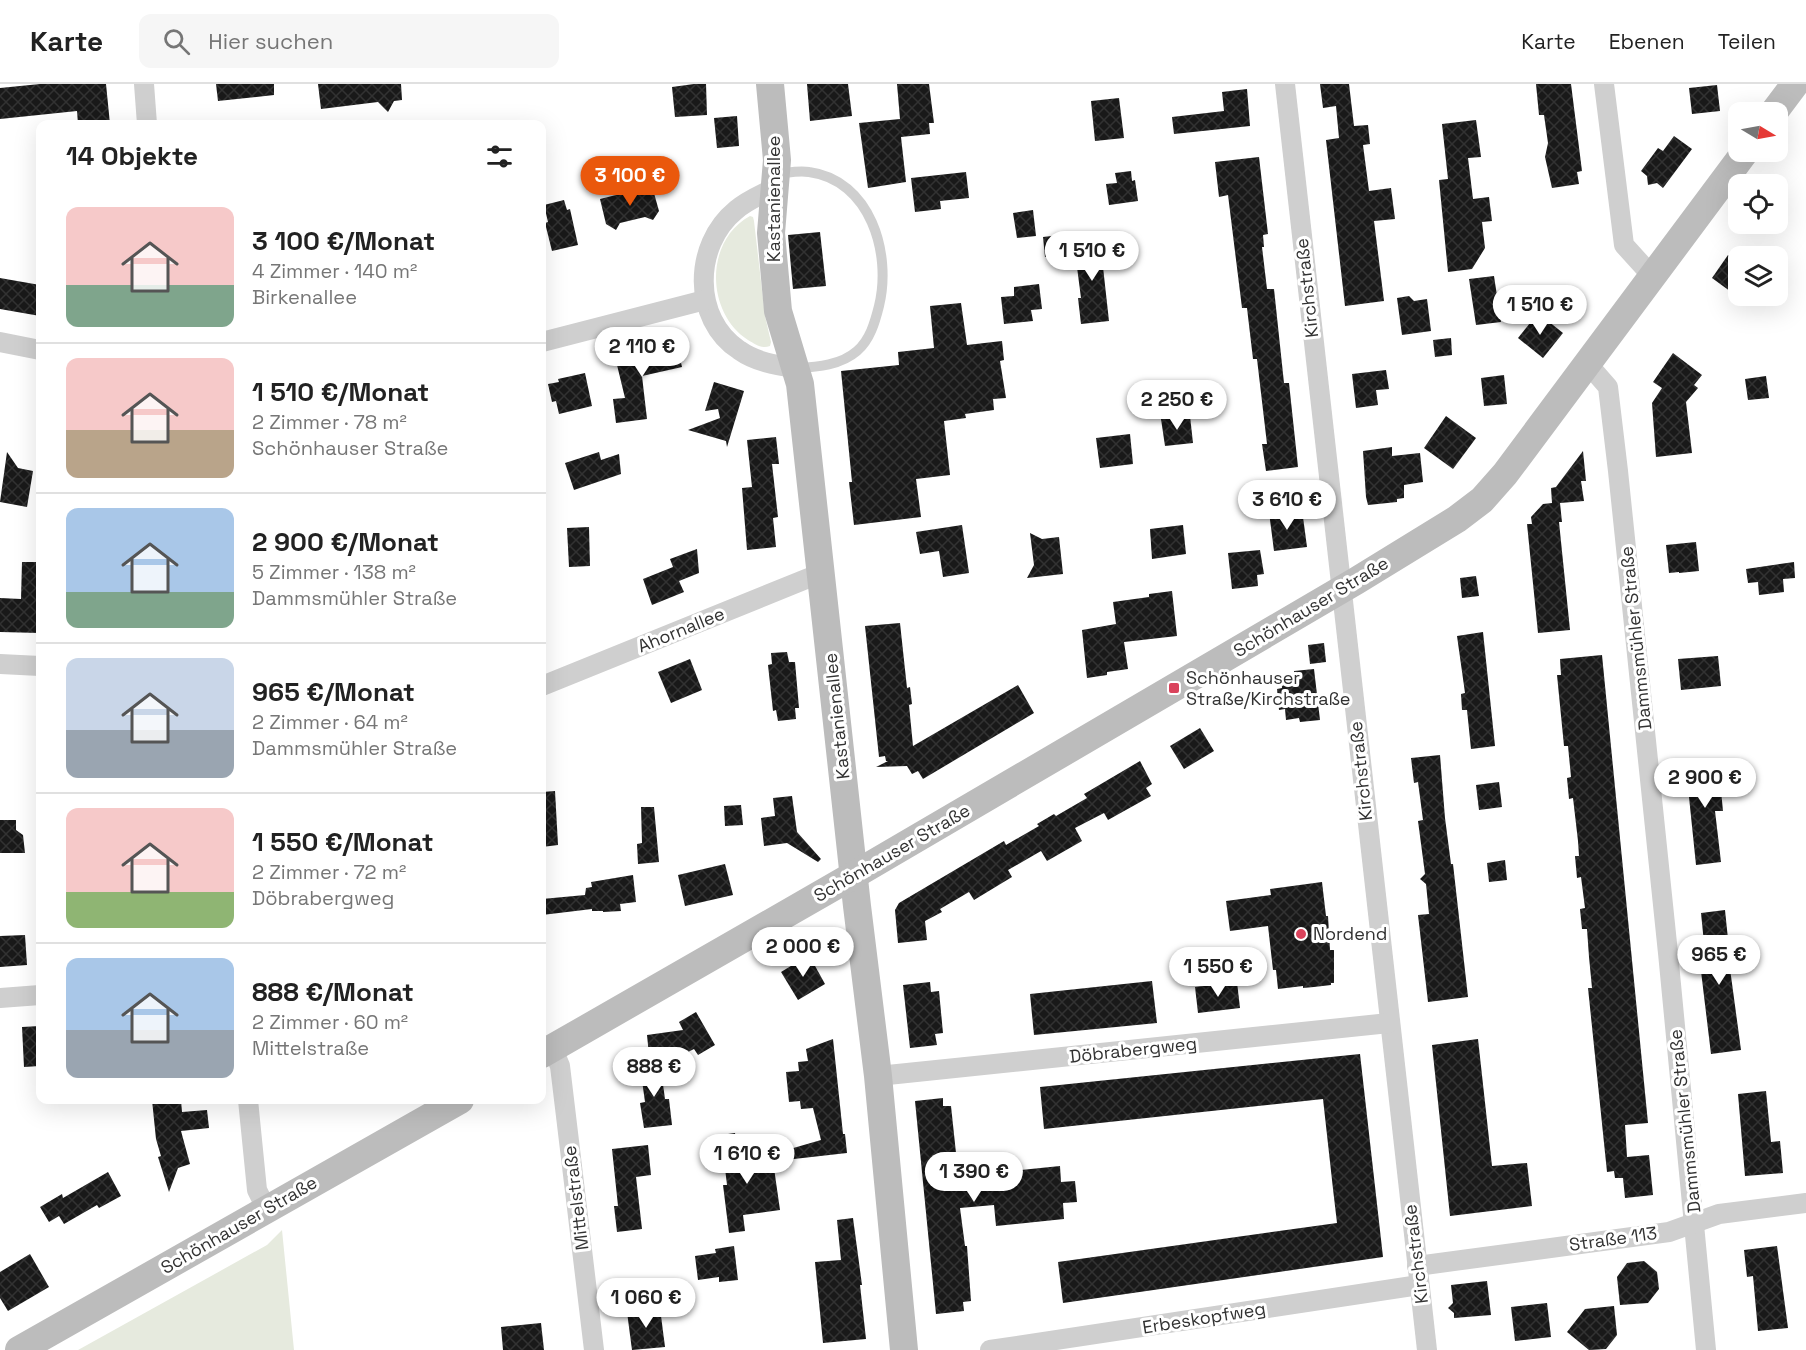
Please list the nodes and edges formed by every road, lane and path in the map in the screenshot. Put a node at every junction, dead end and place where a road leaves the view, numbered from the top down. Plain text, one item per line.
1 (144, 84) edge
2 (770, 84) edge
3 (1285, 84) edge
4 (1604, 84) edge
5 (1795, 84) edge
6 (1782, 102) edge
7 (147, 120) edge
8 (1739, 162) edge
9 (776, 180) junction
10 (1653, 277) junction
11 (705, 300) junction
12 (546, 341) edge
13 (0, 342) edge
14 (36, 349) edge
15 (1587, 363) junction
16 (795, 368) junction
17 (821, 573) junction
18 (1342, 590) junction
19 (0, 664) edge
20 (36, 666) edge
21 (546, 684) edge
22 (854, 875) junction
23 (36, 995) edge
24 (0, 998) edge
25 (1389, 1023) junction
26 (547, 1050) edge
27 (878, 1076) junction
28 (248, 1104) edge
29 (453, 1104) edge
30 (1806, 1203) edge
31 (266, 1208) junction
32 (1695, 1222) junction
33 (1417, 1266) junction
34 (1419, 1285) junction
35 (19, 1350) edge
36 (594, 1350) edge
37 (904, 1350) edge
38 (990, 1350) edge
39 (1427, 1350) edge
40 (1706, 1350) edge

1 - 7 street
2 - 9 street, Kastanienallee
3 - 18 street, Kirchstraße
4 - 10 street
5 - 6 street
8 - 10 street, Schönhauser Straße
9 - 11 street
9 - 16 street, Kastanienallee
9 - 16 lane
10 - 15 street, Schönhauser Straße
11 - 12 street
11 - 16 street
13 - 14 street
15 - 18 street, Schönhauser Straße
15 - 32 street, Dammsmühler Straße
16 - 17 street, Kastanienallee
17 - 21 street, Ahornallee
17 - 22 street, Kastanienallee
18 - 22 street, Schönhauser Straße
18 - 25 street, Kirchstraße
19 - 20 street
22 - 26 street, Schönhauser Straße
22 - 27 street, Kastanienallee
23 - 24 street
25 - 27 street, Döbrabergweg
25 - 33 street, Kirchstraße
26 - 36 street, Mittelstraße
27 - 37 street, Kastanienallee
28 - 31 street
29 - 31 street, Schönhauser Straße
30 - 32 street, Straße 113
31 - 35 street, Schönhauser Straße
32 - 33 street, Straße 113
32 - 40 street, Dammsmühler Straße
33 - 34 street, Kirchstraße
34 - 38 street, Erbeskopfweg
34 - 39 street, Kirchstraße

